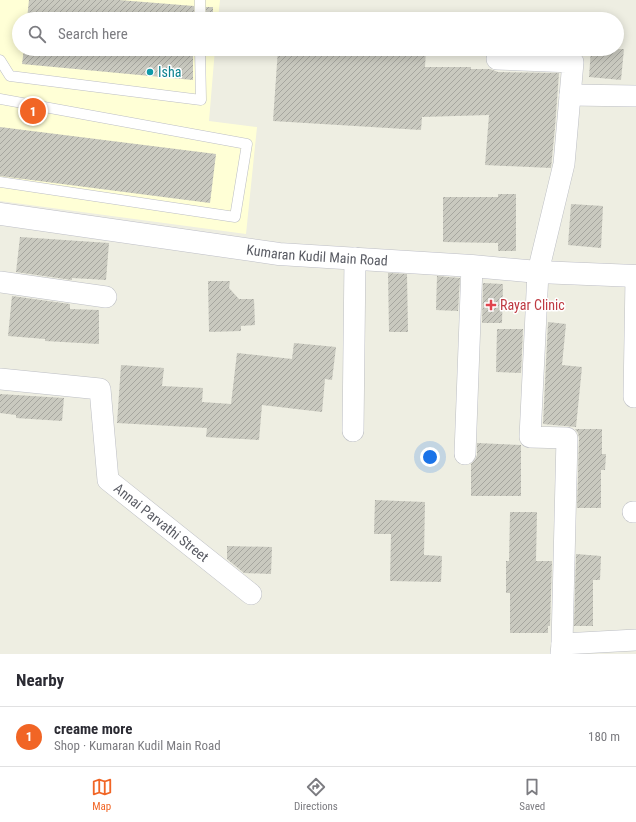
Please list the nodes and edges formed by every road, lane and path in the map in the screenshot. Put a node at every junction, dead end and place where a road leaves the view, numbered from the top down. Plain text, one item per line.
1 (200, 0) edge
2 (200, 12) edge
3 (200, 56) edge
4 (497, 59) dead end
5 (0, 60) edge
6 (570, 94) junction
7 (636, 96) edge
8 (0, 99) edge
9 (0, 182) edge
10 (0, 214) edge
11 (355, 258) junction
12 (472, 266) junction
13 (538, 272) junction
14 (636, 277) edge
15 (0, 282) edge
16 (106, 297) dead end
17 (0, 379) edge
18 (634, 397) dead end
19 (353, 431) dead end
20 (465, 454) dead end
21 (251, 594) dead end
22 (636, 640) edge
23 (561, 649) edge

1 - 2 lane
3 - 5 lane
4 - 6 street
6 - 7 street
6 - 13 street
8 - 9 lane
10 - 11 street, Kumaran Kudil Main Road
11 - 12 street, Kumaran Kudil Main Road
11 - 19 street
12 - 13 street, Kumaran Kudil Main Road
12 - 20 street
13 - 14 street, Kumaran Kudil Main Road
13 - 23 street
14 - 18 street
15 - 16 street
17 - 21 street, Annai Parvathi Street
22 - 23 street

